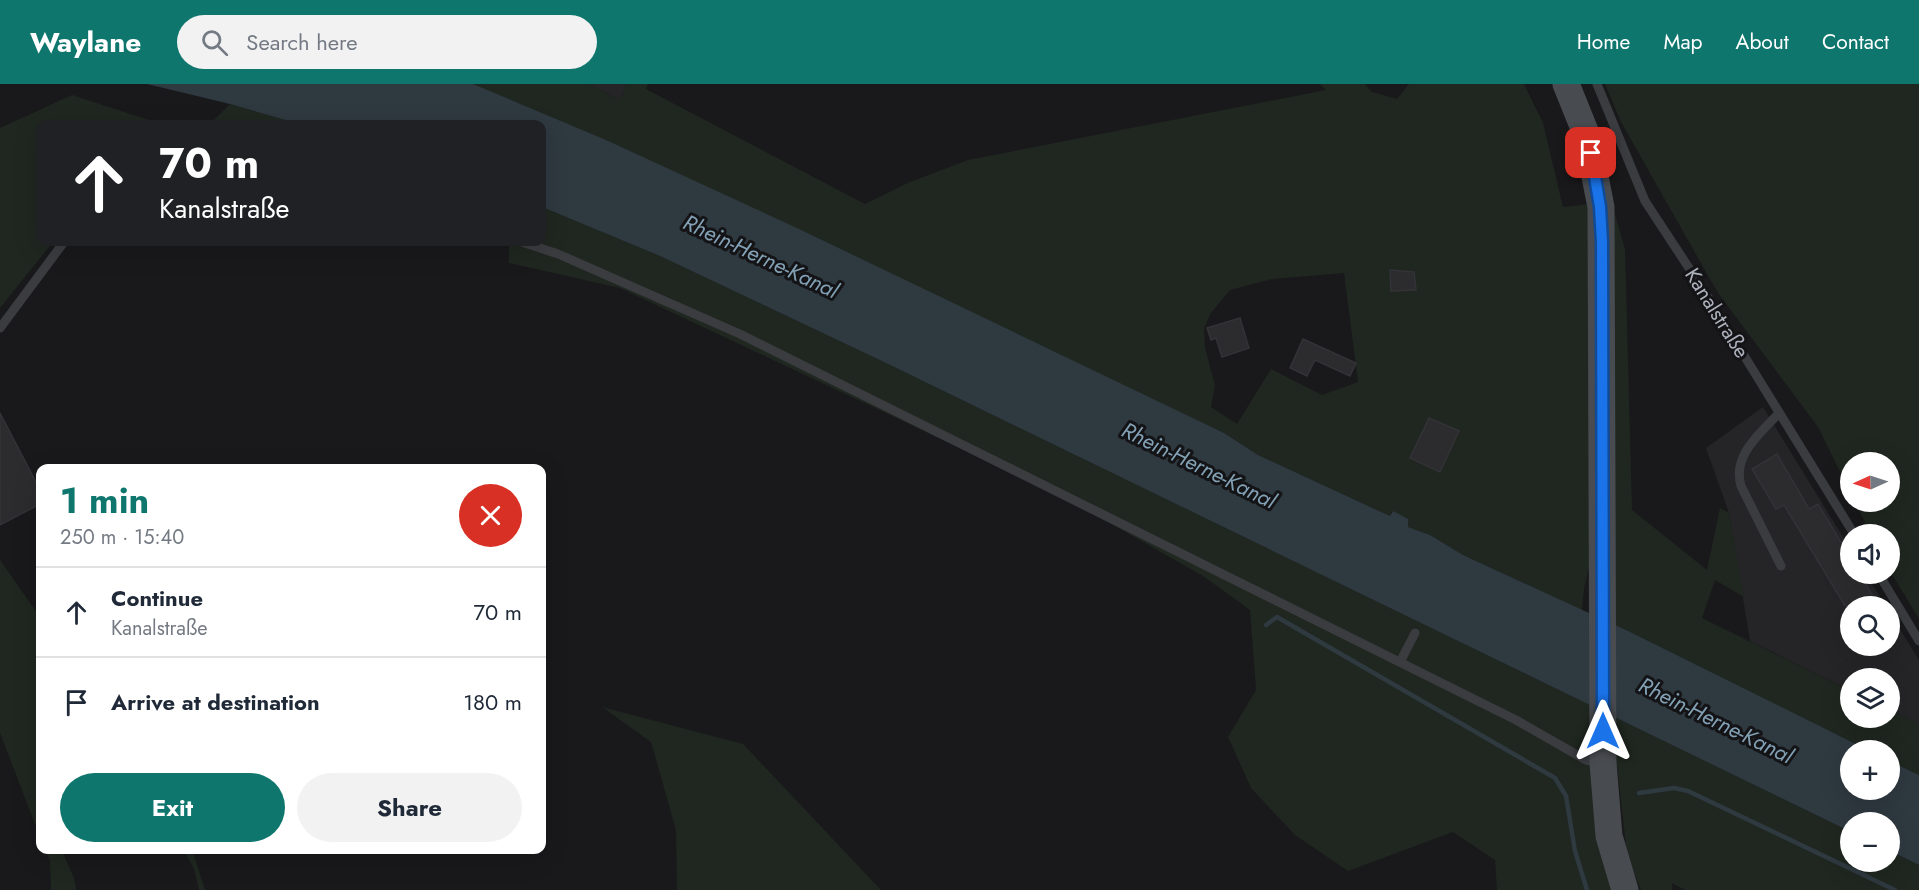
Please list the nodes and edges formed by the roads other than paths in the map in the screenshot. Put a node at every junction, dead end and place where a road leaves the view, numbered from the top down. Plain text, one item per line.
1 (1566, 84) edge
2 (1597, 84) edge
3 (61, 246) edge
4 (534, 246) edge
5 (0, 328) edge
6 (1779, 412) junction
7 (1848, 524) edge
8 (1781, 566) dead end
9 (1885, 584) edge
10 (1414, 633) dead end
11 (1919, 641) edge
12 (1400, 662) junction
13 (1603, 763) junction
14 (1625, 890) edge

1 - 13 main road
2 - 6 lane, Kanalstraße
3 - 5 lane
4 - 12 lane
6 - 7 lane, Kanalstraße
6 - 8 lane
9 - 11 lane
10 - 12 lane
12 - 13 lane
13 - 14 main road

